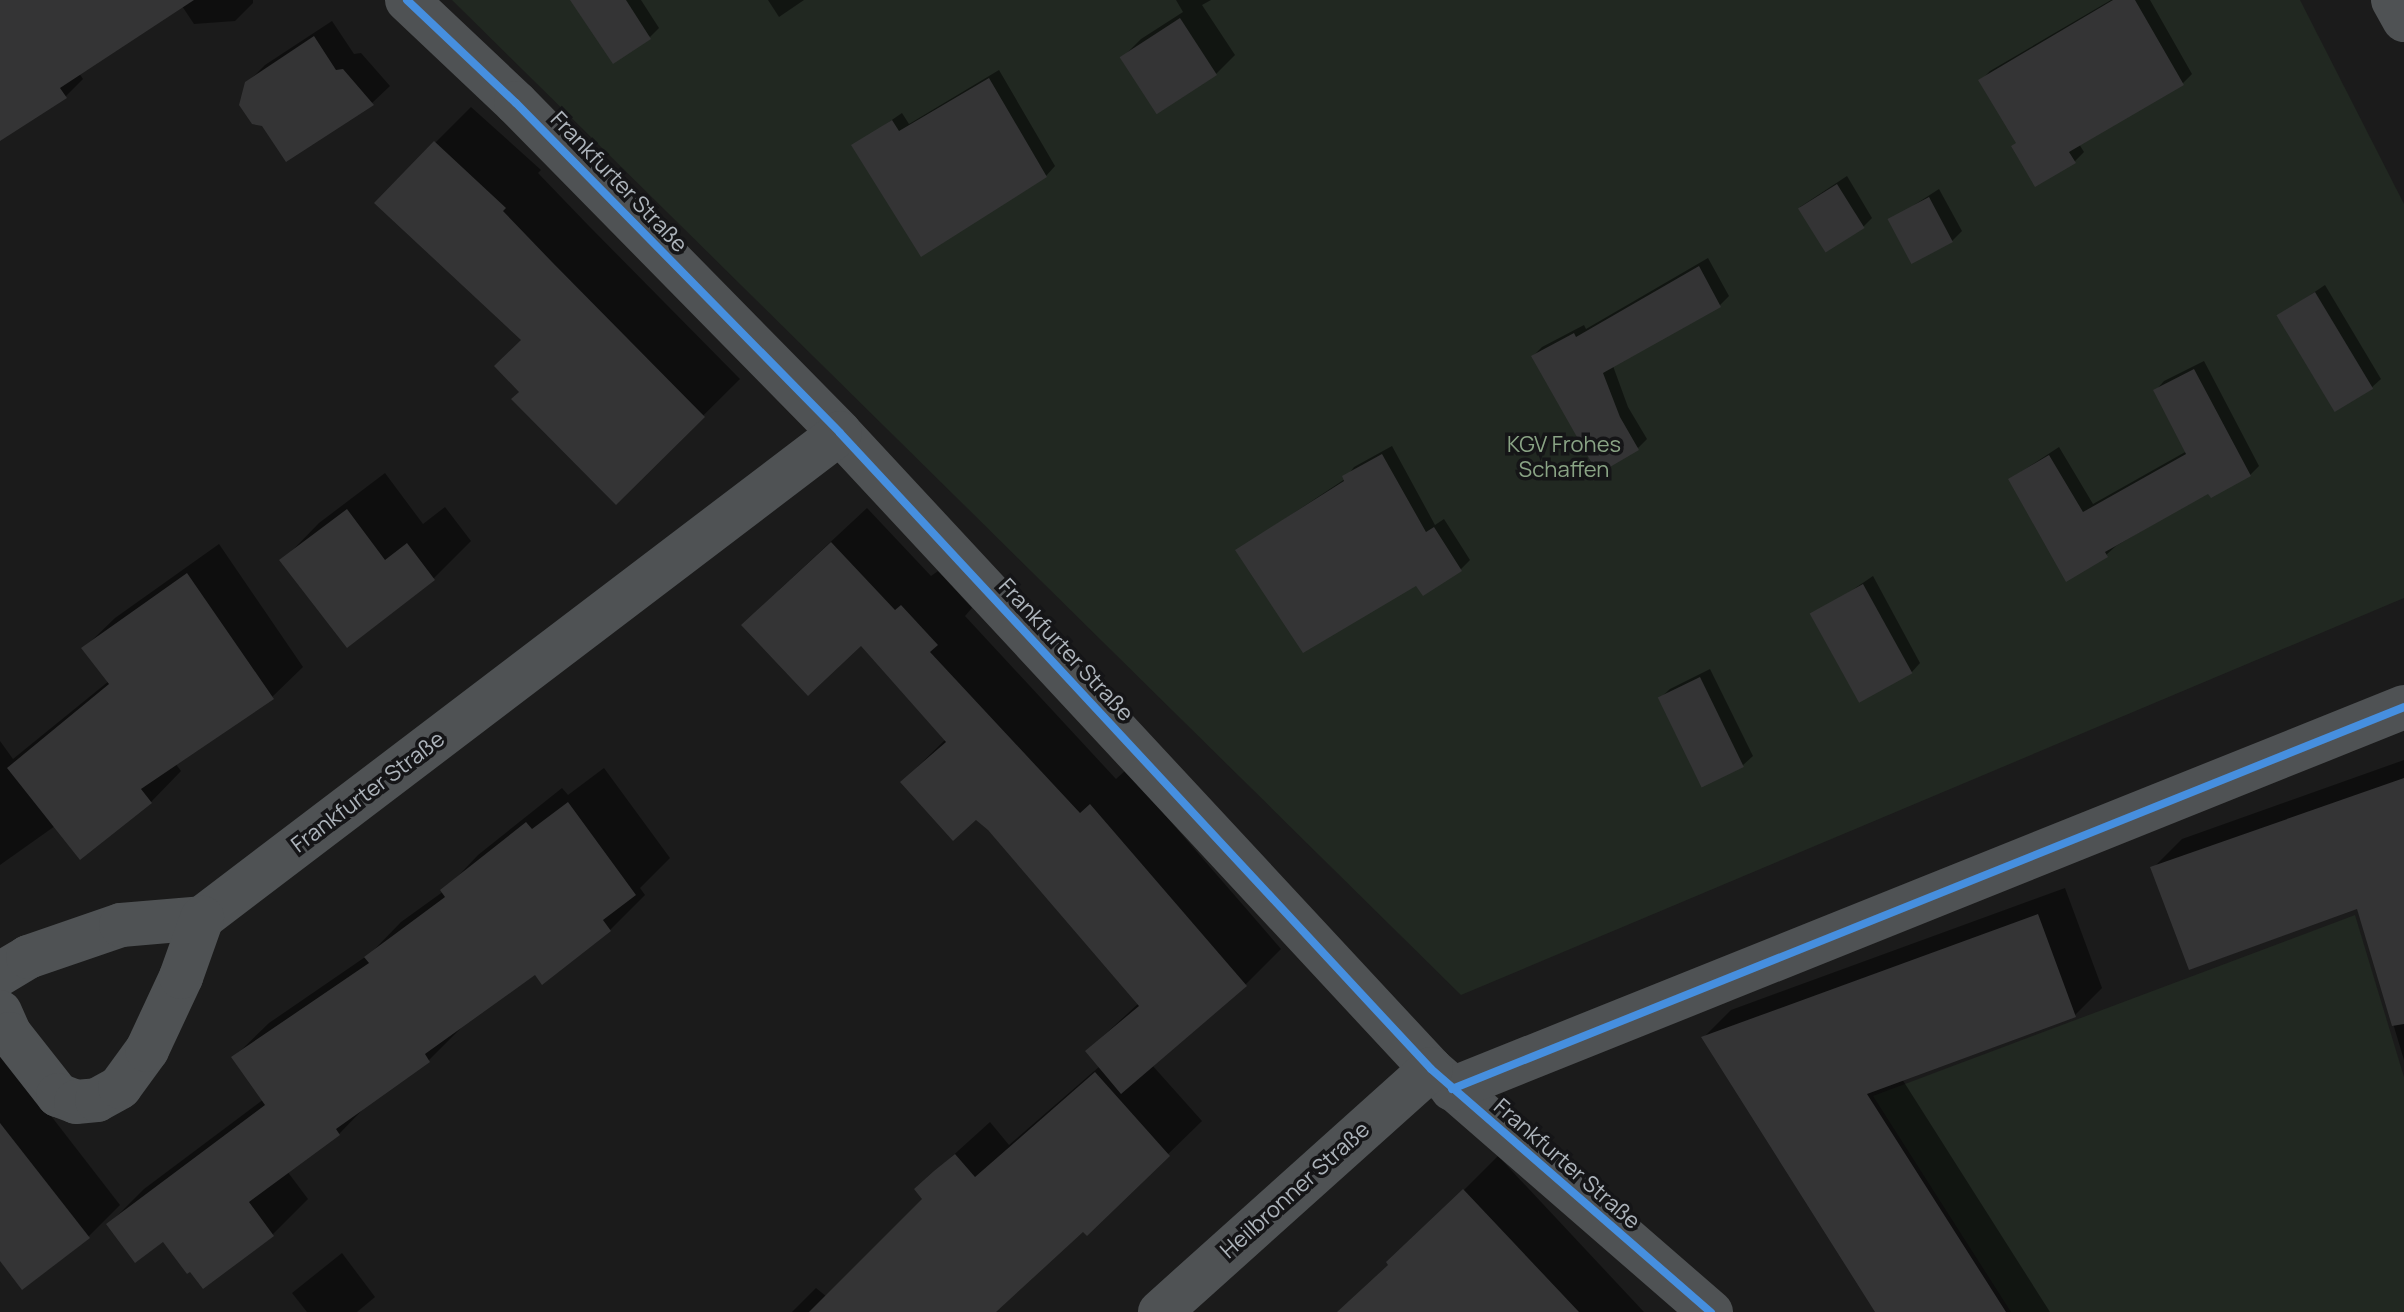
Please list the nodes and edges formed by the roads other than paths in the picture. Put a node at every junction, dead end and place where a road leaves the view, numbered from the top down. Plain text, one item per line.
1 (407, 0) edge
2 (2393, 0) edge
3 (2404, 20) edge
4 (840, 433) junction
5 (2404, 707) edge
6 (202, 918) junction
7 (0, 974) edge
8 (0, 1012) edge
9 (1442, 1079) junction
10 (1160, 1312) edge
11 (1711, 1312) edge

1 - 4 street, Frankfurter Straße
2 - 3 street
4 - 6 street, Frankfurter Straße
4 - 9 street, Frankfurter Straße
5 - 9 street
6 - 7 street
6 - 8 street
9 - 10 street, Heilbronner Straße
9 - 11 street, Frankfurter Straße

